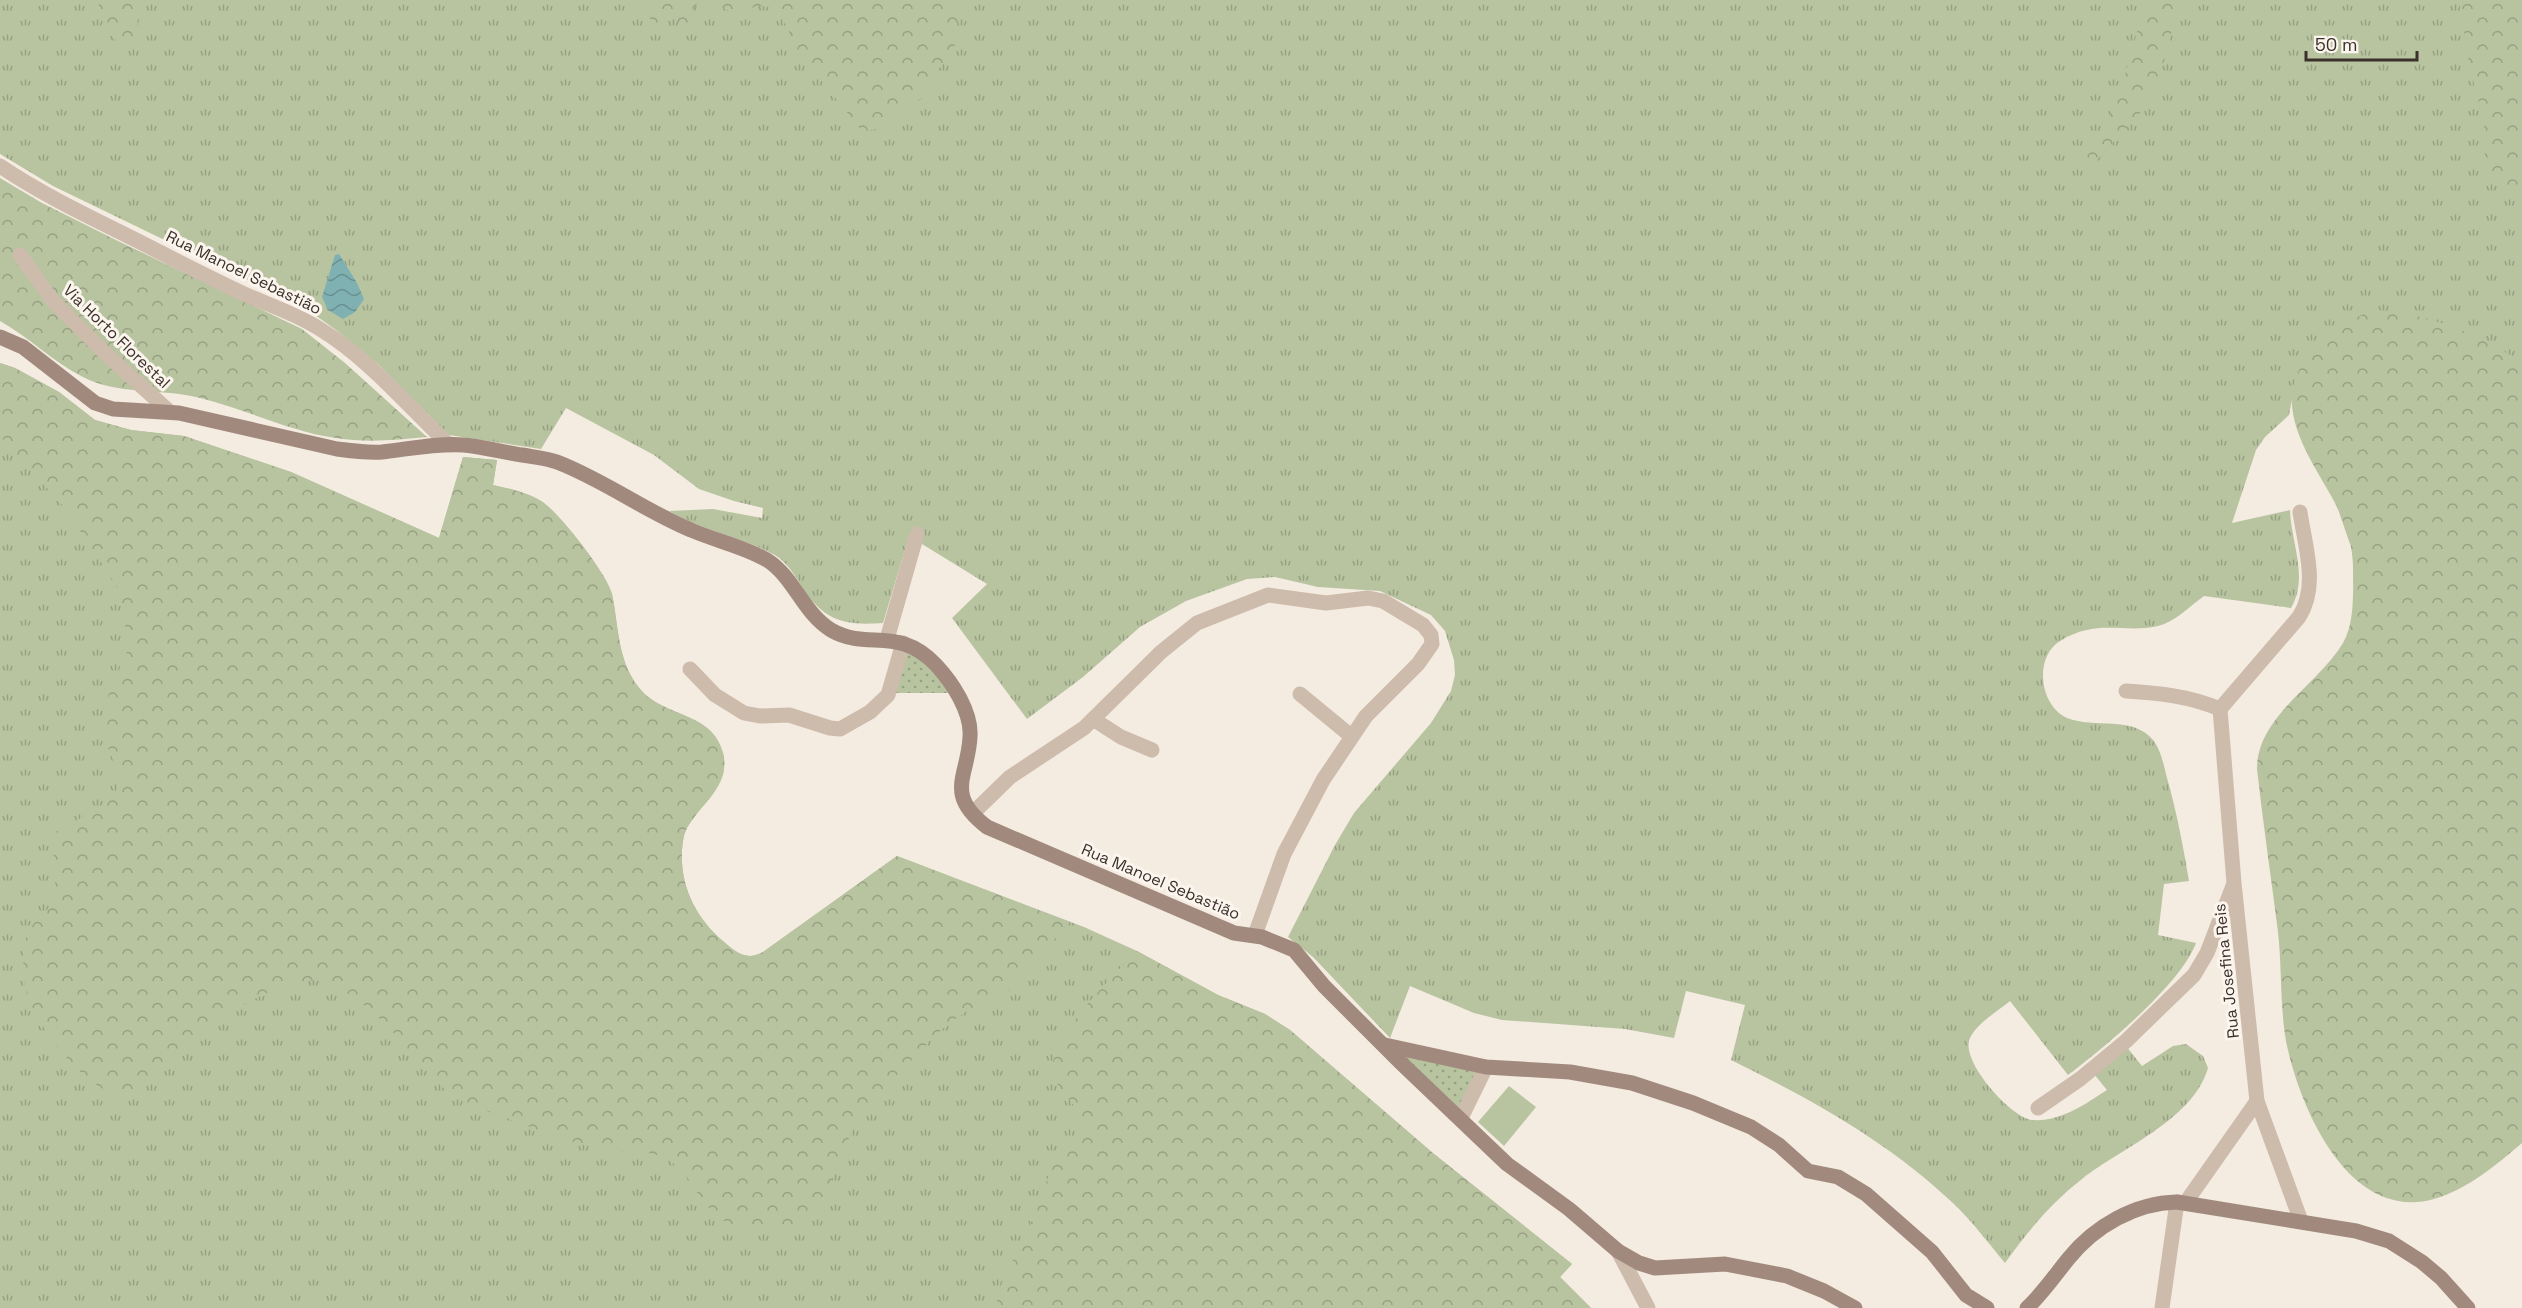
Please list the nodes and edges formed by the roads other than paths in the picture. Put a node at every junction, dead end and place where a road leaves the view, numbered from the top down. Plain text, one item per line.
1 (0, 166) edge
2 (20, 255) dead end
3 (0, 337) edge
4 (170, 412) junction
5 (448, 444) junction
6 (2300, 512) dead end
7 (917, 534) dead end
8 (887, 639) junction
9 (903, 643) junction
10 (690, 669) dead end
11 (2126, 691) dead end
12 (1300, 694) dead end
13 (2220, 709) junction
14 (1093, 719) junction
15 (1352, 736) junction
16 (1152, 750) dead end
17 (973, 813) junction
18 (2234, 883) junction
19 (1254, 935) junction
20 (1385, 1045) junction
21 (1486, 1067) junction
22 (2257, 1101) junction
23 (2038, 1108) dead end
24 (1461, 1118) junction
25 (2182, 1202) junction
26 (2301, 1221) junction
27 (1618, 1251) junction
28 (1648, 1308) edge
29 (1856, 1308) edge
30 (1987, 1308) edge
31 (2027, 1308) edge
32 (2162, 1308) edge
33 (2468, 1308) edge

1 - 5 street, Rua Manoel Sebastião
2 - 4 street, Via Horto Florestal
3 - 4 street
4 - 5 street
5 - 8 street
6 - 13 street
7 - 8 street
8 - 9 street
9 - 10 street
9 - 17 street
11 - 13 street
12 - 15 street
13 - 18 street, Rua Josefina Reis
14 - 15 street
14 - 16 street
14 - 17 street
15 - 19 street
17 - 19 street, Rua Manoel Sebastião
18 - 22 street, Rua Josefina Reis
18 - 23 street
19 - 20 street, Rua Manoel Sebastião
20 - 21 street
20 - 24 street, Rua Manoel Sebastião
21 - 24 street
21 - 30 street
22 - 25 street
22 - 26 street, Rua Josefina Reis
24 - 27 street, Rua Manoel Sebastião
25 - 26 street
25 - 31 street
25 - 32 street
26 - 33 street
27 - 28 street
27 - 29 street, Rua Manoel Sebastião

